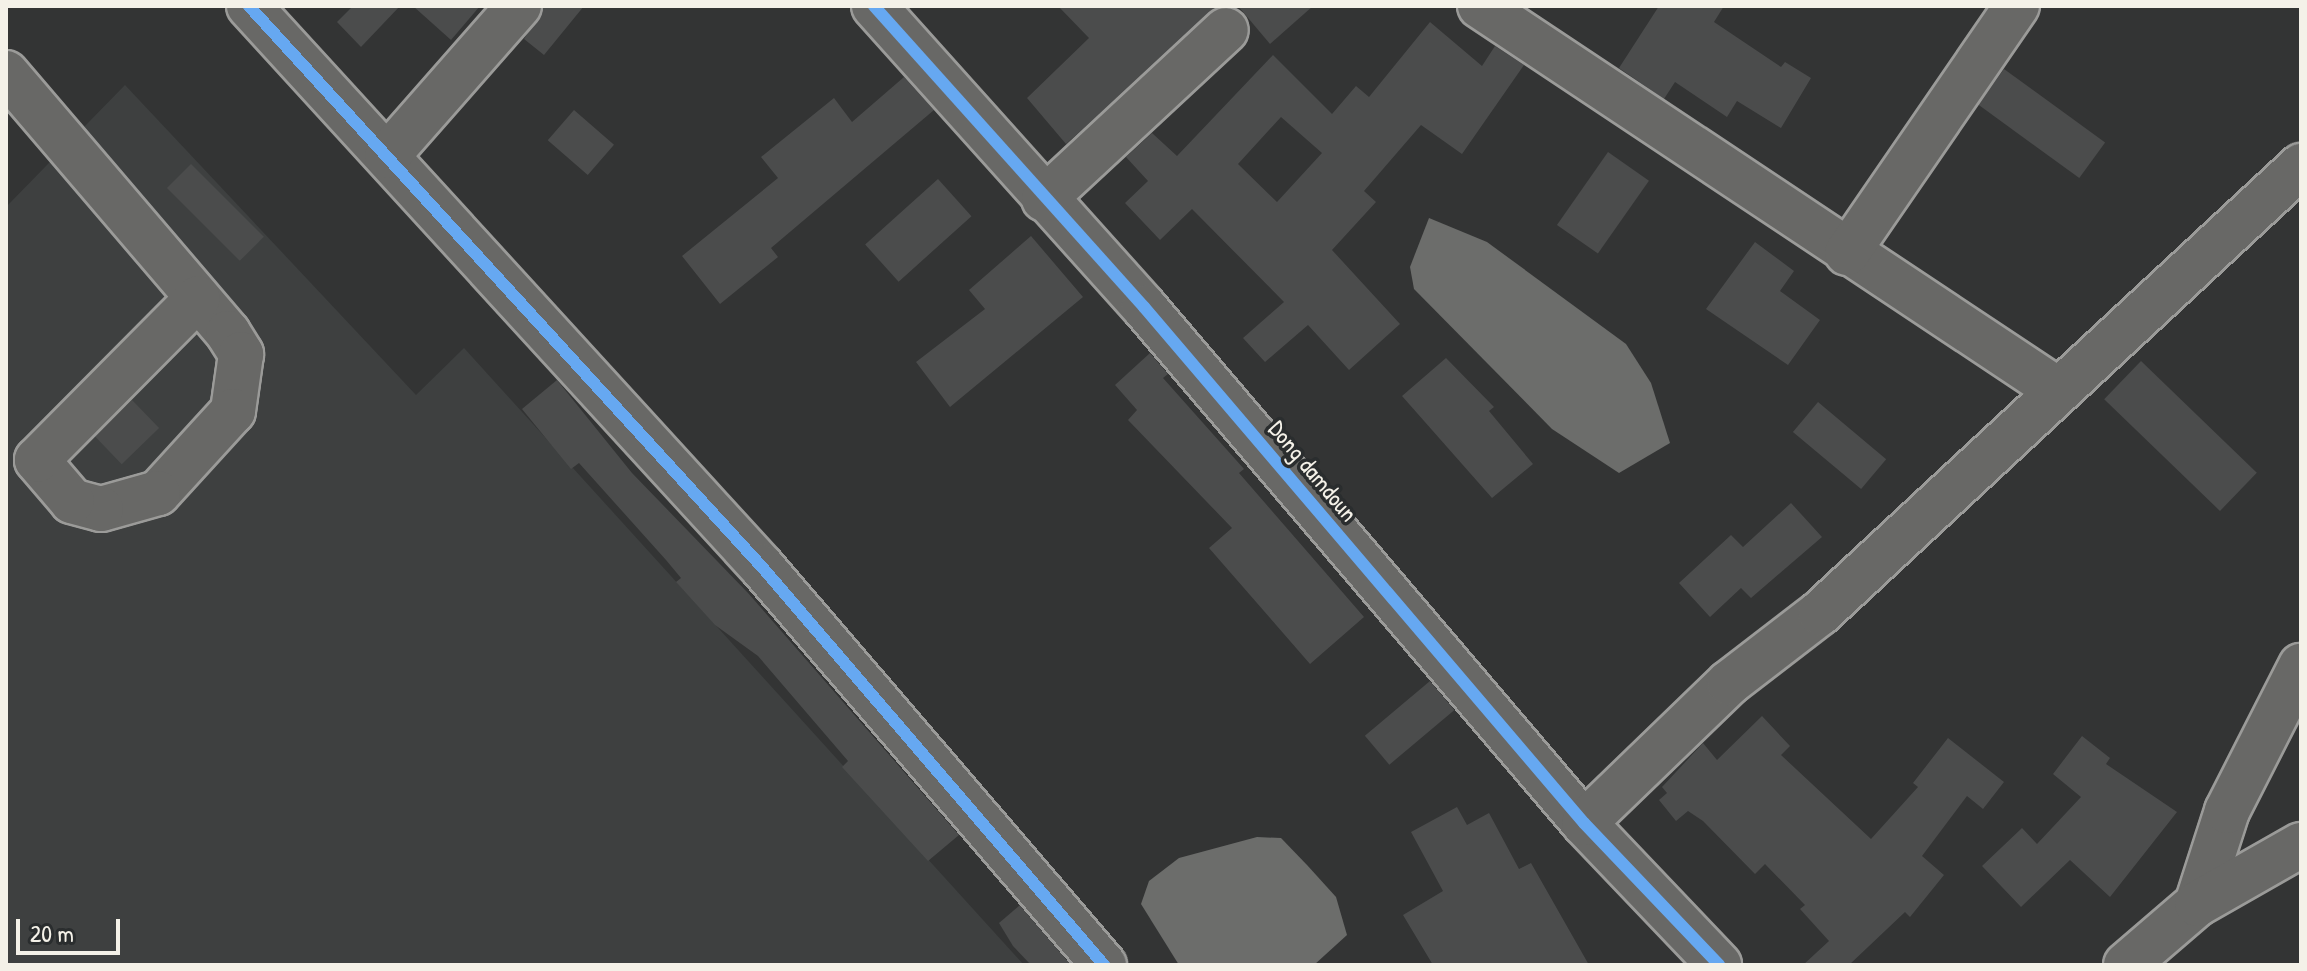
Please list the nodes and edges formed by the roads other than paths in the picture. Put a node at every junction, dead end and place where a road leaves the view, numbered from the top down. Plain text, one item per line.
1 (519, 6) edge
2 (874, 6) edge
3 (1480, 6) edge
4 (2017, 6) edge
5 (252, 7) edge
6 (1226, 30) dead end
7 (6, 73) edge
8 (387, 156) junction
9 (2301, 166) edge
10 (1044, 199) junction
11 (1847, 253) junction
12 (198, 298) junction
13 (2056, 389) junction
14 (2301, 666) edge
15 (1584, 823) junction
16 (2301, 845) edge
17 (2197, 904) junction
18 (1104, 965) edge
19 (1719, 965) edge
20 (2126, 965) edge

1 - 8 street
2 - 10 street, Dong damdoun
3 - 11 street
4 - 11 street
5 - 8 street
6 - 10 street
7 - 12 street
8 - 18 street
9 - 13 street
10 - 15 street, Dong damdoun
11 - 13 street
12 - 12 street
13 - 15 street
14 - 17 street
15 - 19 street, Dong damdoun
16 - 17 street
17 - 20 street

